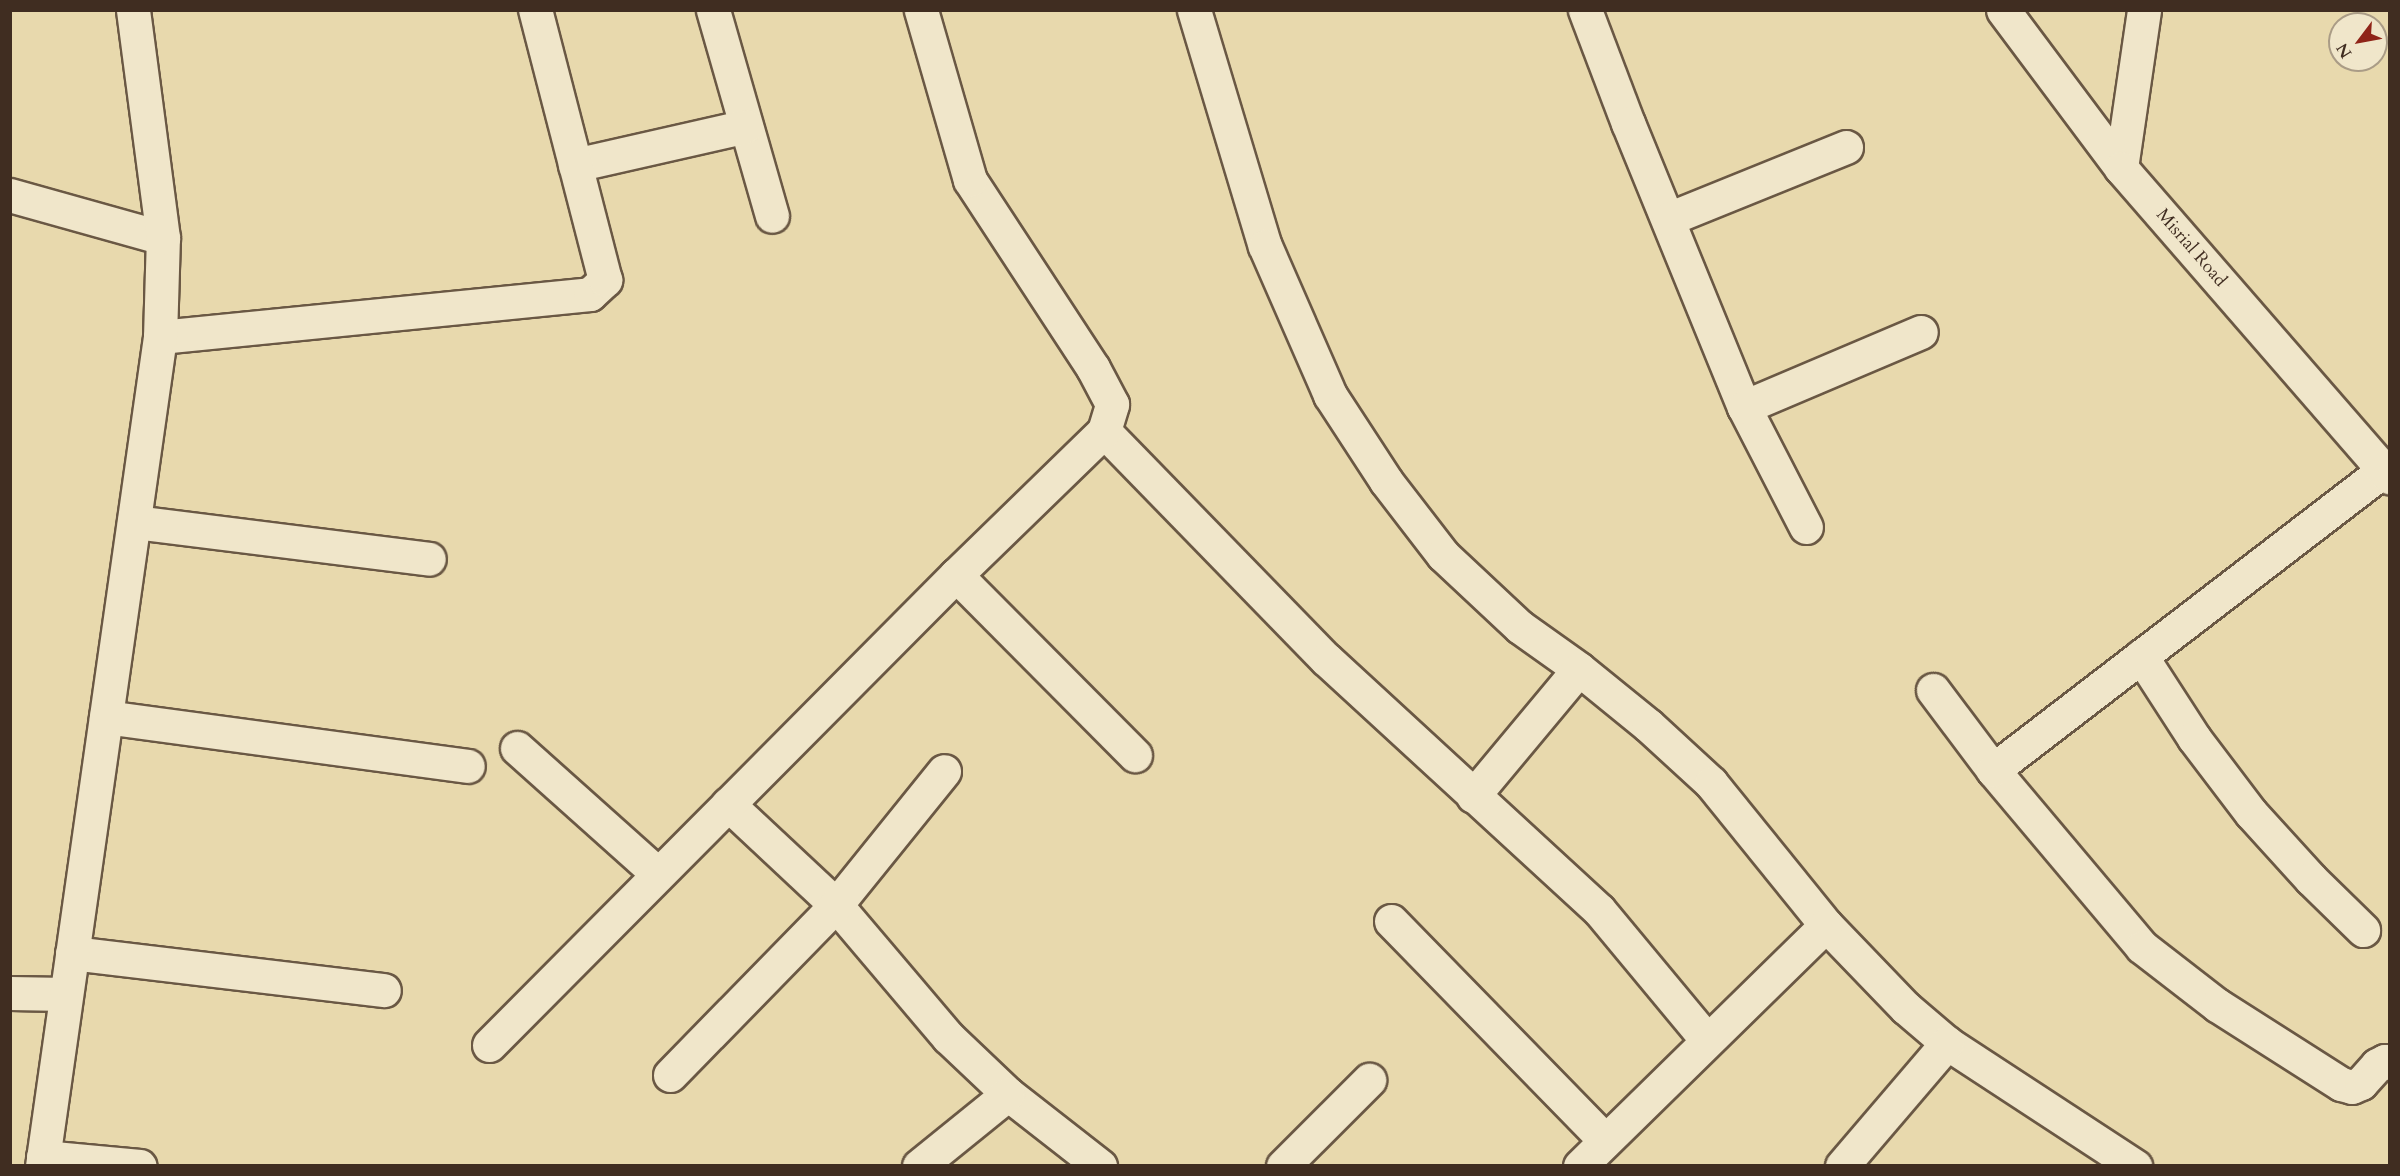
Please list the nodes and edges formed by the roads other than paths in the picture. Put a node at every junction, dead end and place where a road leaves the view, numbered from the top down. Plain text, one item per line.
1 (133, 10) edge
2 (535, 10) edge
3 (713, 10) edge
4 (921, 10) edge
5 (1194, 10) edge
6 (2003, 10) edge
7 (2144, 10) edge
8 (1594, 13) edge
9 (746, 126) junction
10 (1846, 147) dead end
11 (575, 165) junction
12 (2121, 168) junction
13 (10, 195) edge
14 (772, 216) dead end
15 (1668, 219) junction
16 (163, 238) junction
17 (1921, 332) dead end
18 (160, 337) junction
19 (1744, 407) junction
20 (1104, 431) junction
21 (2387, 474) edge
22 (134, 522) junction
23 (1806, 527) dead end
24 (429, 559) dead end
25 (956, 575) junction
26 (2141, 656) junction
27 (1579, 669) junction
28 (1933, 690) dead end
29 (106, 717) junction
30 (517, 748) dead end
31 (1136, 755) dead end
32 (468, 766) dead end
33 (1993, 770) junction
34 (944, 771) dead end
35 (1473, 796) junction
36 (728, 804) junction
37 (658, 874) junction
38 (836, 905) junction
39 (1390, 921) dead end
40 (1826, 925) junction
41 (2363, 930) dead end
42 (72, 953) junction
43 (384, 990) dead end
44 (10, 993) edge
45 (66, 994) junction
46 (1706, 1039) junction
47 (1947, 1043) junction
48 (489, 1045) dead end
49 (2390, 1063) edge
50 (670, 1075) dead end
51 (1369, 1080) dead end
52 (1008, 1094) junction
53 (1605, 1140) junction
54 (42, 1161) edge
55 (140, 1166) edge
56 (919, 1166) edge
57 (1100, 1166) edge
58 (1283, 1166) edge
59 (1580, 1166) edge
60 (1842, 1166) edge
61 (2135, 1166) edge

1 - 16 street
2 - 11 street
3 - 9 street
4 - 20 street
5 - 27 street
6 - 12 street, Misrial Road
7 - 12 street
8 - 15 street
9 - 11 street
9 - 14 street
10 - 15 street
11 - 18 street
12 - 21 street, Misrial Road
13 - 16 street
15 - 19 street
16 - 18 street
17 - 19 street
18 - 22 street
19 - 23 street
20 - 25 street
20 - 35 street
21 - 26 street
22 - 24 street
22 - 29 street
25 - 31 street
25 - 36 street
26 - 33 street
26 - 41 street
27 - 35 street
27 - 40 street
28 - 33 street
29 - 32 street
29 - 42 street
30 - 37 street
33 - 49 street
34 - 38 street
35 - 46 street
36 - 37 street
36 - 38 street
37 - 48 street
38 - 50 street
38 - 52 street
39 - 53 street
40 - 46 street
40 - 47 street
42 - 43 street
42 - 45 street
44 - 45 street
45 - 54 street
46 - 53 street
47 - 60 street
47 - 61 street
51 - 58 street
52 - 56 street
52 - 57 street
53 - 59 street
54 - 55 street

